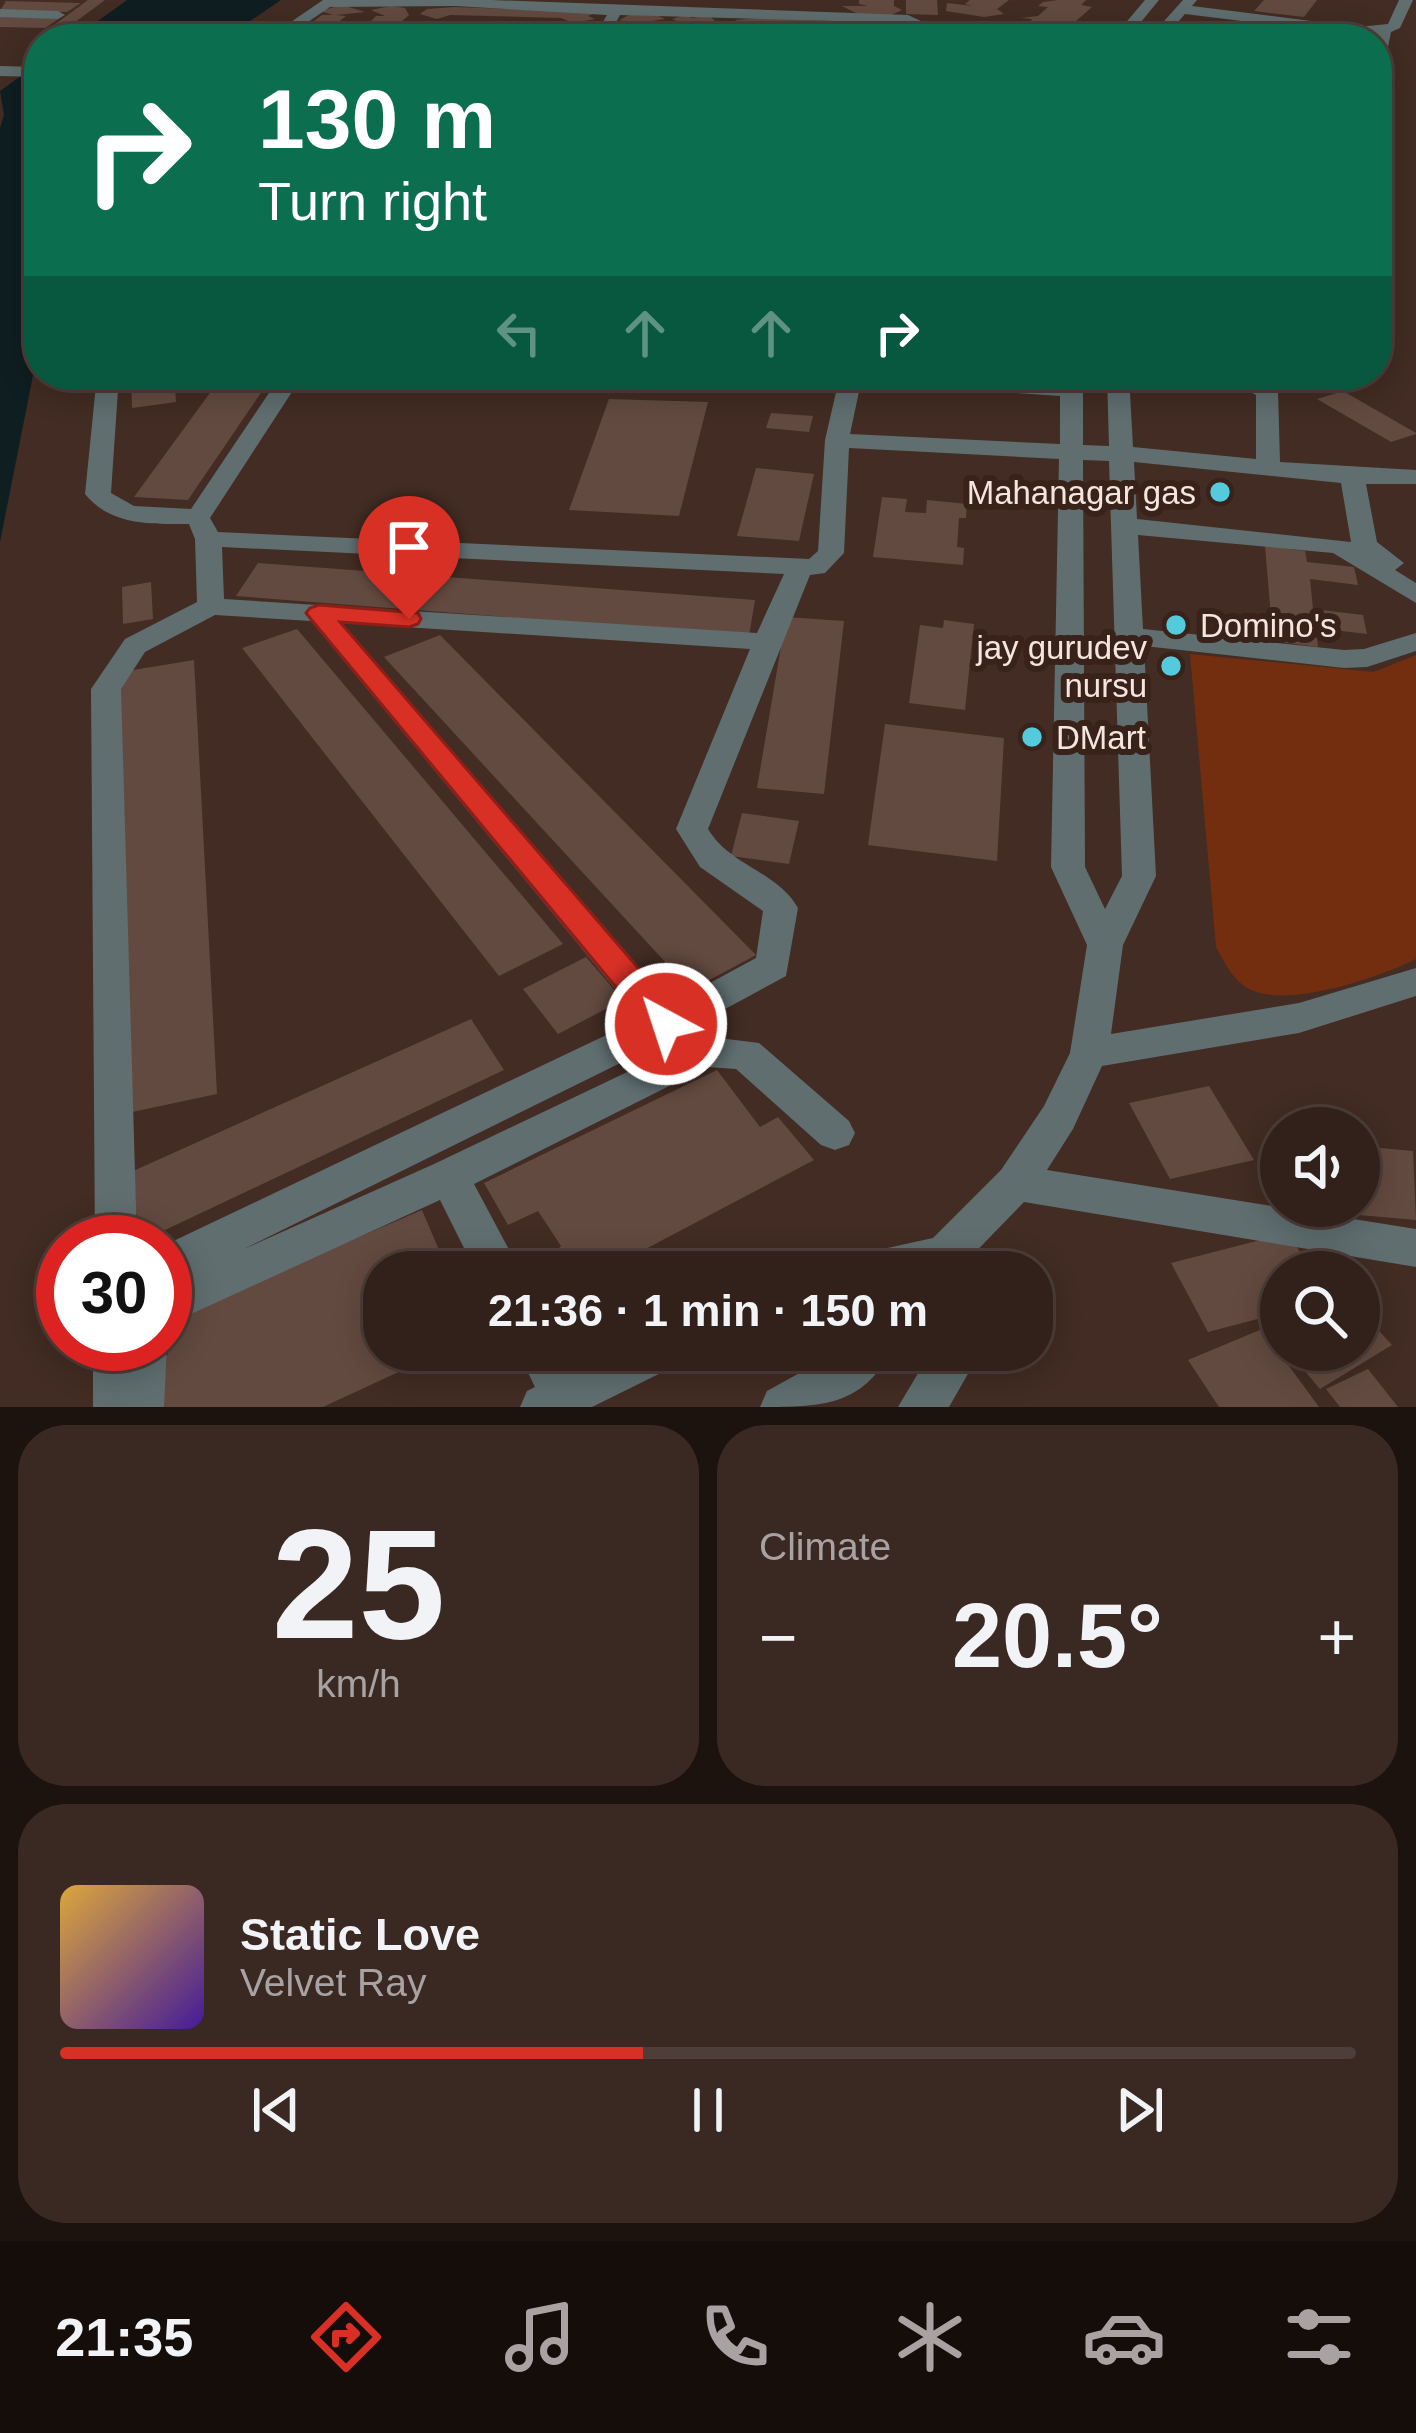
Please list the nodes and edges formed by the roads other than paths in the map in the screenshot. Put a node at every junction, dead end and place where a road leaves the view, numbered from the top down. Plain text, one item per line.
1 (1152, 0) edge
2 (1406, 0) edge
3 (521, 2) edge
4 (418, 5) junction
5 (1185, 5) edge
6 (616, 11) junction
7 (0, 13) edge
8 (58, 15) dead end
9 (405, 21) junction
10 (447, 22) dead end
11 (296, 24) edge
12 (402, 24) edge
13 (609, 24) edge
14 (914, 24) edge
15 (1132, 24) edge
16 (1312, 24) edge
17 (1343, 24) edge
18 (1392, 27) edge
19 (107, 390) edge
20 (283, 390) edge
21 (851, 390) edge
22 (1073, 390) edge
23 (1119, 390) edge
24 (1264, 390) edge
25 (837, 440) junction
26 (1122, 454) junction
27 (1072, 455) junction
28 (1268, 468) junction
29 (1352, 476) junction
30 (1416, 477) edge
31 (1125, 526) junction
32 (203, 528) junction
33 (799, 570) junction
34 (1416, 579) edge
35 (1416, 595) edge
36 (211, 606) junction
37 (319, 613) junction
38 (1130, 636) junction
39 (767, 642) junction
40 (1416, 642) edge
41 (1105, 945) junction
42 (1416, 982) edge
43 (666, 1024) junction
44 (1089, 1053) junction
45 (835, 1132) dead end
46 (449, 1178) junction
47 (1016, 1184) junction
48 (116, 1215) edge
49 (1416, 1248) edge
50 (488, 1251) edge
51 (951, 1251) edge
52 (192, 1253) edge
53 (192, 1292) edge
54 (116, 1371) edge
55 (143, 1371) edge
56 (546, 1371) edge
57 (618, 1371) edge
58 (853, 1371) edge
59 (946, 1371) edge
60 (554, 1402) edge
61 (116, 1407) edge
62 (141, 1407) edge
63 (783, 1407) edge
64 (921, 1407) edge

1 - 15 street
2 - 18 street
3 - 4 street
3 - 6 street
4 - 9 street
4 - 11 street
5 - 16 street
5 - 17 street
6 - 13 street
6 - 14 street
7 - 8 street
9 - 10 street
9 - 12 street
19 - 32 street
20 - 32 street
21 - 25 street
22 - 27 street
23 - 26 street
24 - 28 street
25 - 27 street
25 - 33 street
26 - 27 street
26 - 28 street
26 - 31 street
27 - 41 street
28 - 29 street
29 - 30 street
29 - 34 street
31 - 35 street
31 - 38 street
32 - 33 street
32 - 36 street
33 - 39 street
36 - 37 street
36 - 48 street
37 - 39 street
37 - 43 street
38 - 40 street
38 - 41 street
39 - 43 street
41 - 44 street
42 - 44 street
43 - 52 street
44 - 47 street
45 - 46 street
46 - 50 street
46 - 53 street
47 - 49 street
47 - 51 street
54 - 61 street
55 - 62 street
56 - 60 street
57 - 60 street
58 - 63 street
59 - 64 street

